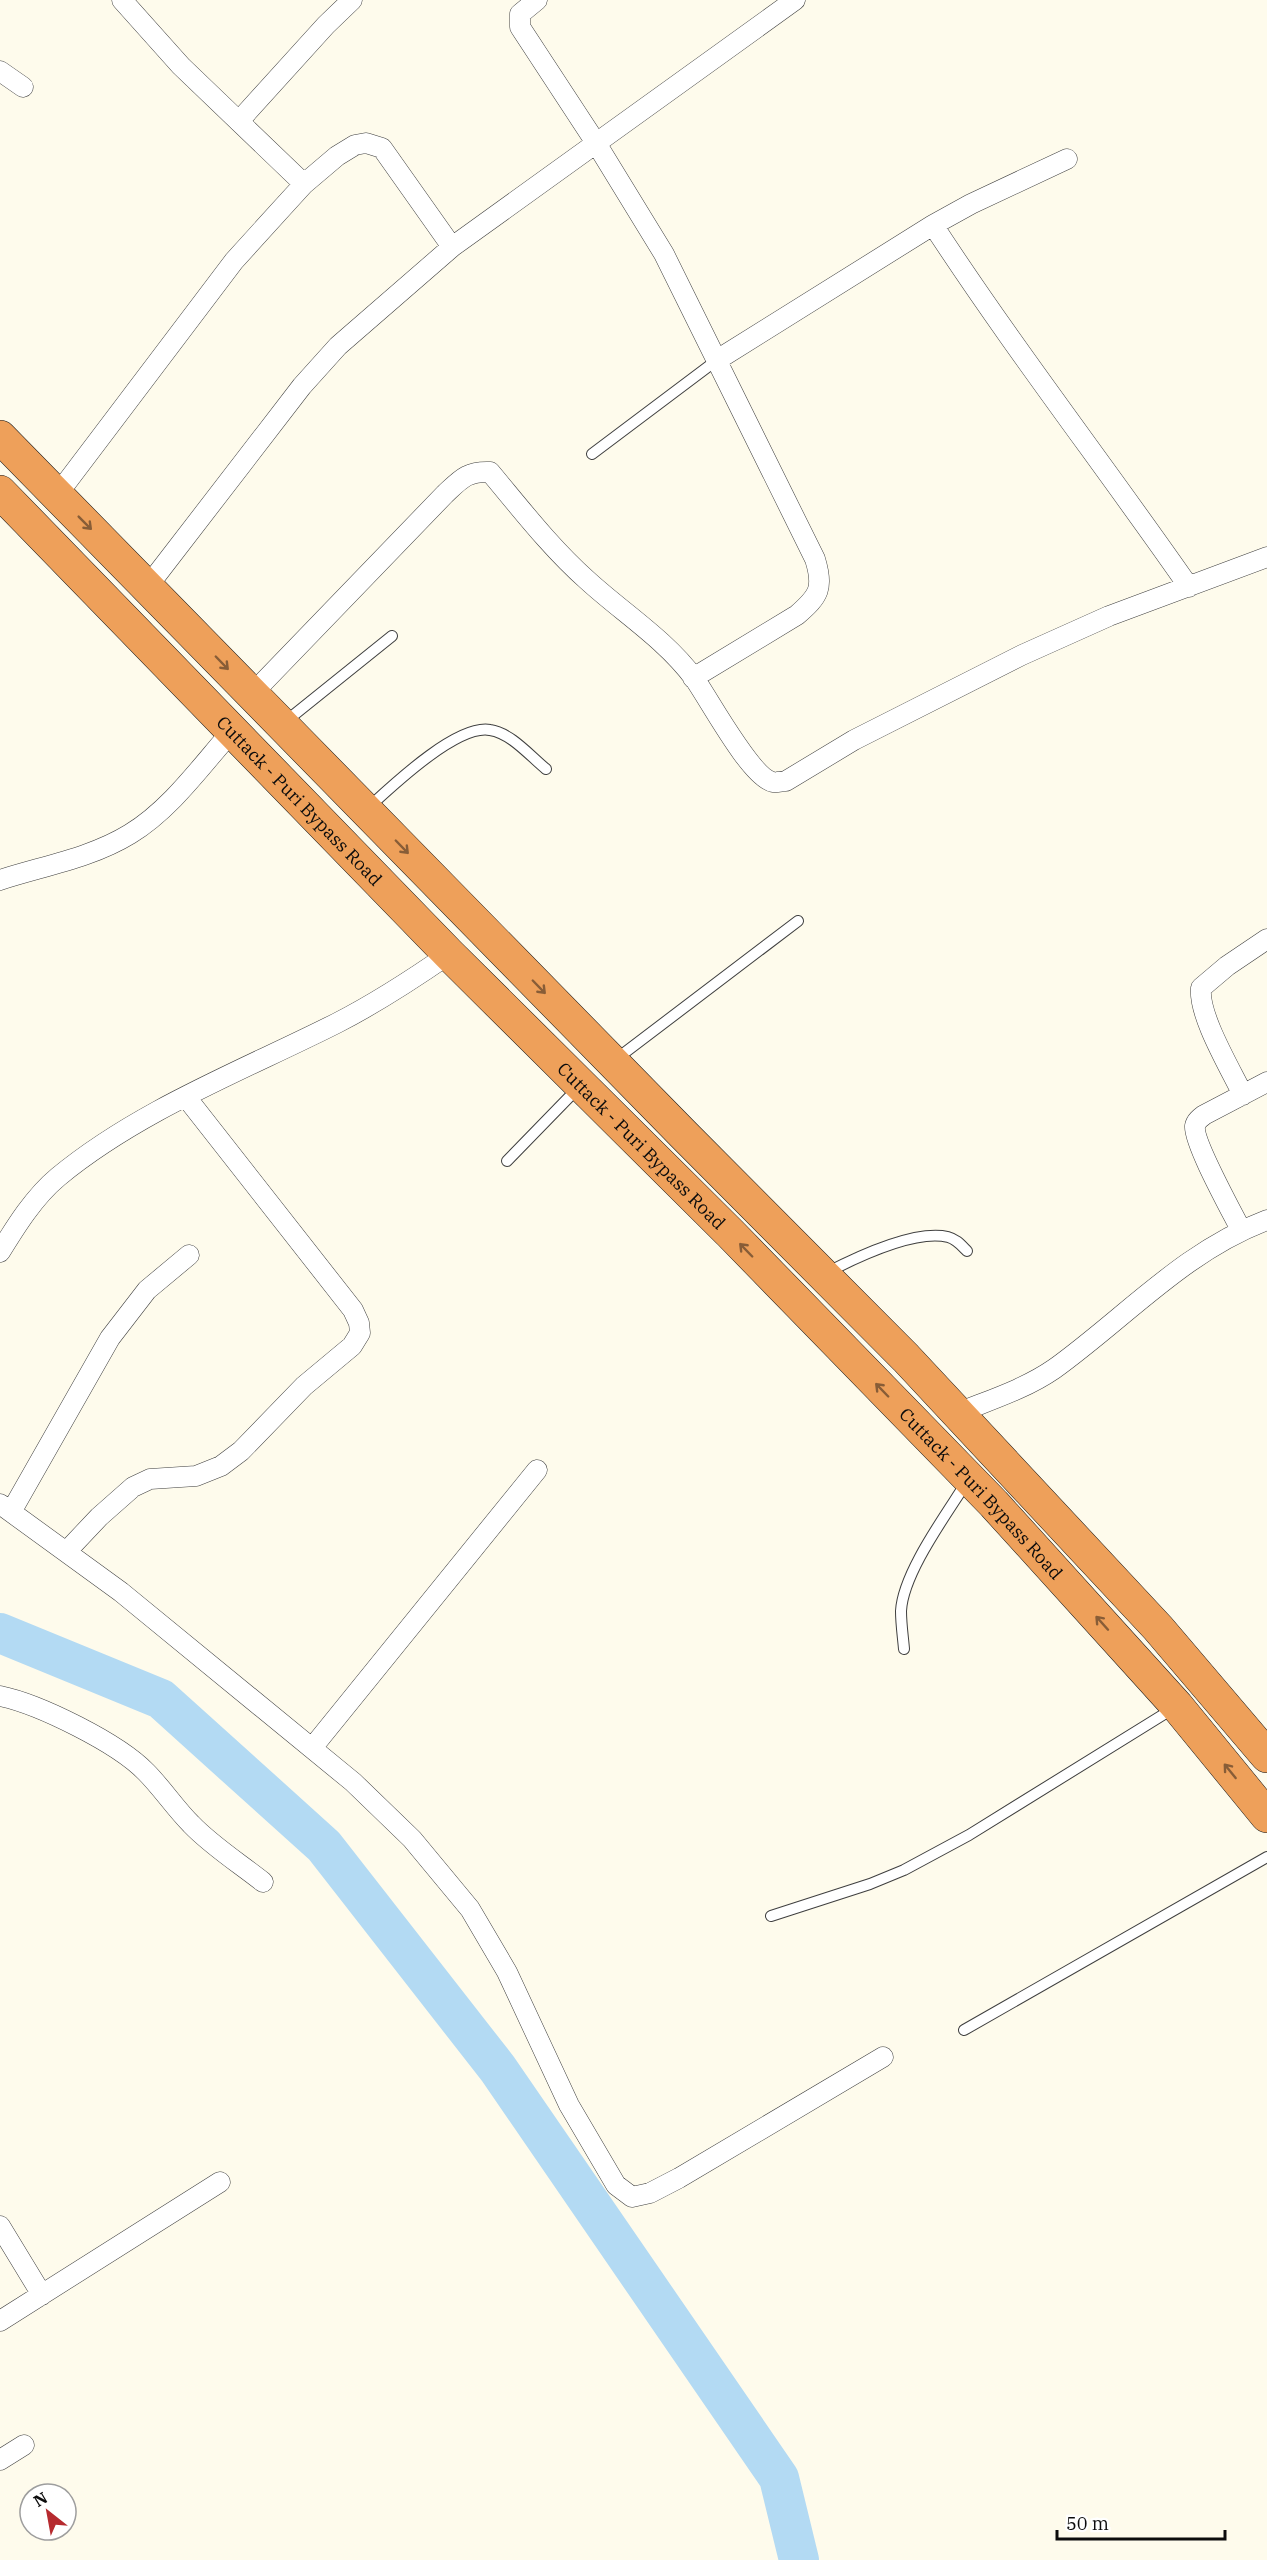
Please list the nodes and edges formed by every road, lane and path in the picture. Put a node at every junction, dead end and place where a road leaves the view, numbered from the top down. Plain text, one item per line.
1 (122, 0) edge
2 (352, 0) edge
3 (537, 0) edge
4 (795, 0) edge
5 (0, 71) edge
6 (23, 87) dead end
7 (239, 122) junction
8 (596, 143) junction
9 (1067, 159) dead end
10 (304, 184) junction
11 (933, 225) junction
12 (452, 247) junction
13 (717, 360) junction
14 (0, 437) edge
15 (591, 454) dead end
16 (0, 492) edge
17 (57, 495) junction
18 (1267, 557) edge
19 (148, 586) junction
20 (1189, 587) junction
21 (392, 636) dead end
22 (693, 678) junction
23 (252, 694) junction
24 (282, 724) junction
25 (233, 730) junction
26 (546, 769) dead end
27 (365, 810) junction
28 (0, 880) edge
29 (798, 921) dead end
30 (1267, 939) edge
31 (449, 954) junction
32 (613, 1062) junction
33 (1267, 1082) edge
34 (581, 1085) junction
35 (1243, 1095) junction
36 (186, 1097) junction
37 (507, 1161) dead end
38 (1267, 1220) edge
39 (1240, 1230) junction
40 (967, 1251) dead end
41 (0, 1252) edge
42 (189, 1255) dead end
43 (823, 1274) junction
44 (958, 1413) junction
45 (537, 1470) dead end
46 (969, 1479) junction
47 (5, 1508) edge
48 (66, 1552) junction
49 (904, 1649) dead end
50 (0, 1696) edge
51 (1177, 1706) junction
52 (312, 1748) junction
53 (1267, 1756) edge
54 (1267, 1816) edge
55 (1267, 1857) edge
56 (263, 1882) dead end
57 (771, 1916) dead end
58 (964, 2030) dead end
59 (883, 2057) dead end
60 (220, 2182) dead end
61 (0, 2226) edge
62 (42, 2295) junction
63 (0, 2321) edge
64 (24, 2445) dead end
65 (0, 2460) edge

1 - 7 street
2 - 7 street
3 - 8 street
4 - 8 street
5 - 6 street
7 - 10 street
8 - 12 street
8 - 13 street
9 - 11 street
10 - 12 street
10 - 17 street
11 - 13 street
11 - 20 street
12 - 19 street
13 - 15 lane
13 - 22 street
14 - 17 highway, Cuttack - Puri Bypass Road
16 - 25 highway, Cuttack - Puri Bypass Road
17 -> 19 highway, Cuttack - Puri Bypass Road
18 - 20 street
19 -> 23 highway, Cuttack - Puri Bypass Road
20 - 22 street
21 - 24 lane
22 - 23 street
23 - 24 highway, Cuttack - Puri Bypass Road
24 - 27 highway, Cuttack - Puri Bypass Road
25 - 28 street
25 - 31 highway, Cuttack - Puri Bypass Road
26 - 27 lane
27 -> 32 highway, Cuttack - Puri Bypass Road
29 - 32 lane
30 - 35 street
31 - 34 highway, Cuttack - Puri Bypass Road
31 - 36 street
32 - 43 highway, Cuttack - Puri Bypass Road
33 - 35 street
34 - 37 lane
46 -> 34 highway, Cuttack - Puri Bypass Road
35 - 39 street
36 - 41 street
36 - 48 street
38 - 39 street
39 - 44 street
40 - 43 lane
42 - 47 street
43 - 44 highway, Cuttack - Puri Bypass Road
44 - 53 highway, Cuttack - Puri Bypass Road
45 - 52 street
46 - 49 lane
51 -> 46 highway, Cuttack - Puri Bypass Road
47 - 48 street
48 - 52 street
50 - 56 street
54 -> 51 highway, Cuttack - Puri Bypass Road
51 - 57 lane
52 - 59 street
55 - 58 lane
60 - 62 street
61 - 62 street
62 - 63 street
64 - 65 street

